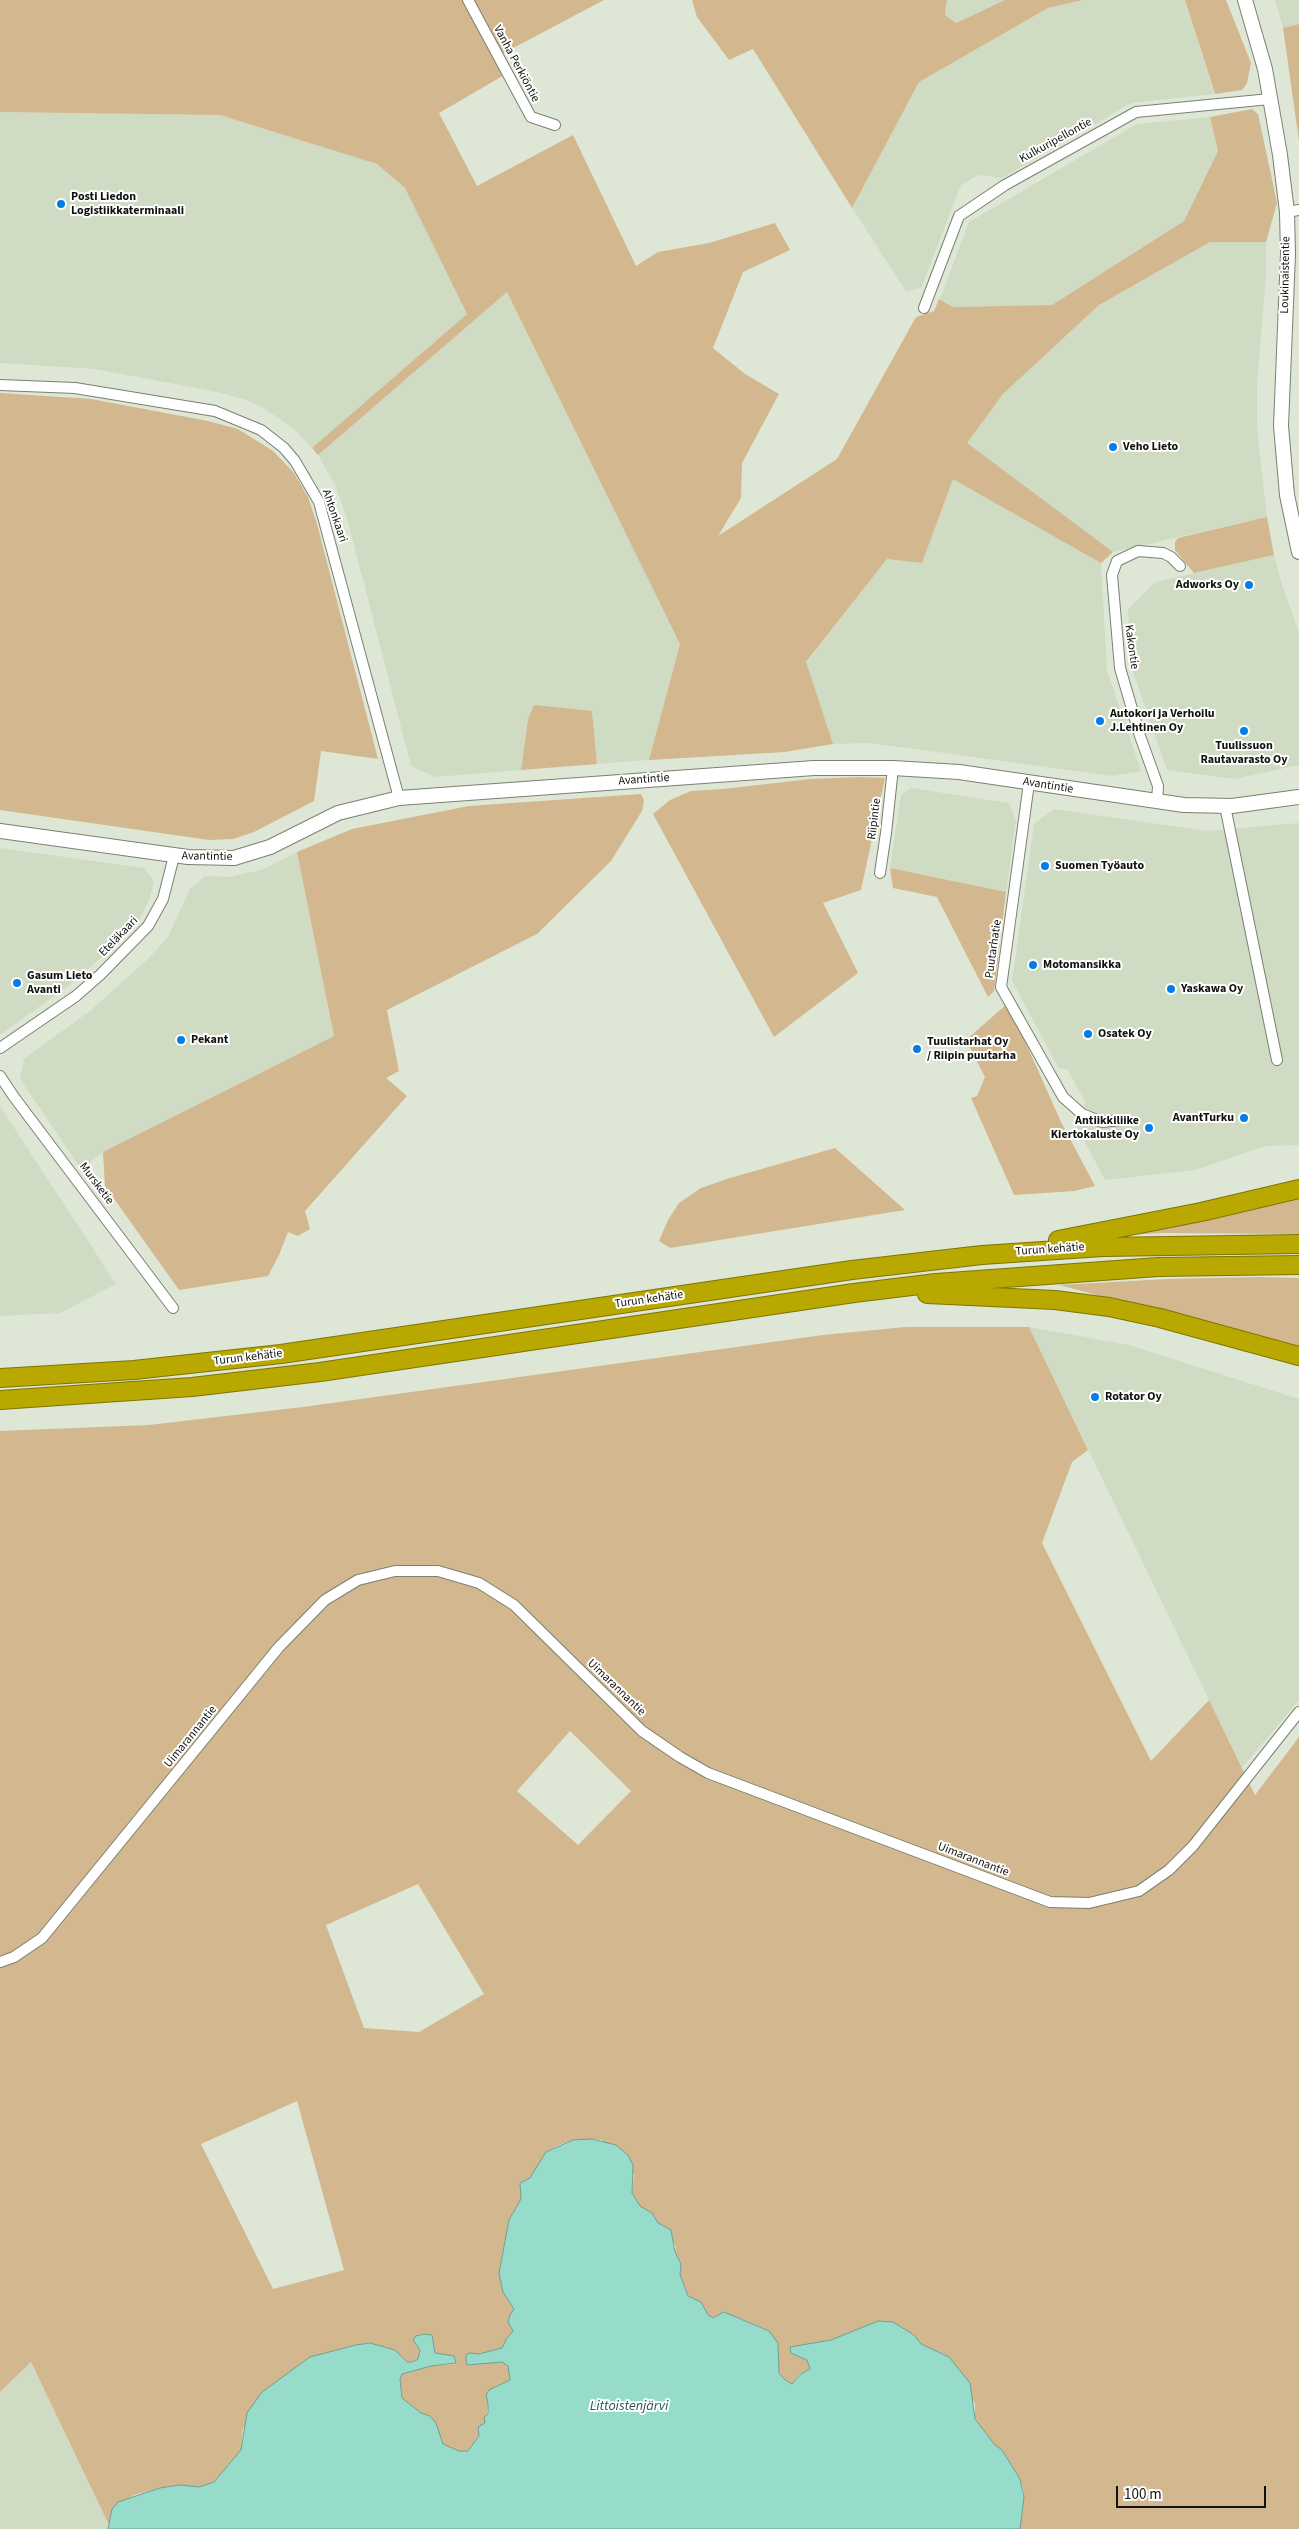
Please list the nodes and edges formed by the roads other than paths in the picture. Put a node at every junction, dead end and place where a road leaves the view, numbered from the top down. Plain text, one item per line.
1 (468, 0) edge
2 (1245, 0) edge
3 (1270, 99) junction
4 (555, 125) dead end
5 (1293, 211) edge
6 (924, 308) dead end
7 (0, 385) edge
8 (1299, 552) edge
9 (1180, 566) dead end
10 (893, 768) junction
11 (1029, 783) junction
12 (1299, 797) edge
13 (398, 798) junction
14 (1157, 802) junction
15 (1225, 806) junction
16 (0, 831) edge
17 (174, 856) junction
18 (880, 874) dead end
19 (0, 1048) edge
20 (1277, 1060) dead end
21 (0, 1076) edge
22 (1121, 1120) dead end
23 (1299, 1188) edge
24 (1299, 1244) edge
25 (982, 1255) junction
26 (1299, 1265) edge
27 (854, 1293) junction
28 (173, 1308) dead end
29 (1299, 1356) edge
30 (0, 1378) edge
31 (0, 1400) edge
32 (1299, 1712) edge
33 (0, 1962) edge

1 - 4 street, Vanha Perkiöntie
2 - 3 street, Loukinaistentie
3 - 5 street, Loukinaistentie
3 - 6 street, Kulkuripellontie
5 - 8 street, Loukinaistentie
7 - 13 street, Ahtonkaari
9 - 14 street, Kakontie
10 - 11 street, Avantintie
10 - 13 street, Avantintie
10 - 18 street, Riipintie
11 - 14 street, Avantintie
11 - 22 street, Puutarhatie
12 - 15 street, Avantintie
13 - 17 street, Avantintie
14 - 15 street, Avantintie
15 - 20 street
16 - 17 street, Avantintie
17 - 19 street, Eteläkaari
21 - 28 street, Mursketie
23 - 25 highway
24 - 25 highway, Turun kehätie
25 - 30 highway, Turun kehätie
26 - 27 highway, Turun kehätie
27 - 29 highway
27 - 31 highway, Turun kehätie
32 - 33 street, Uimarannantie

